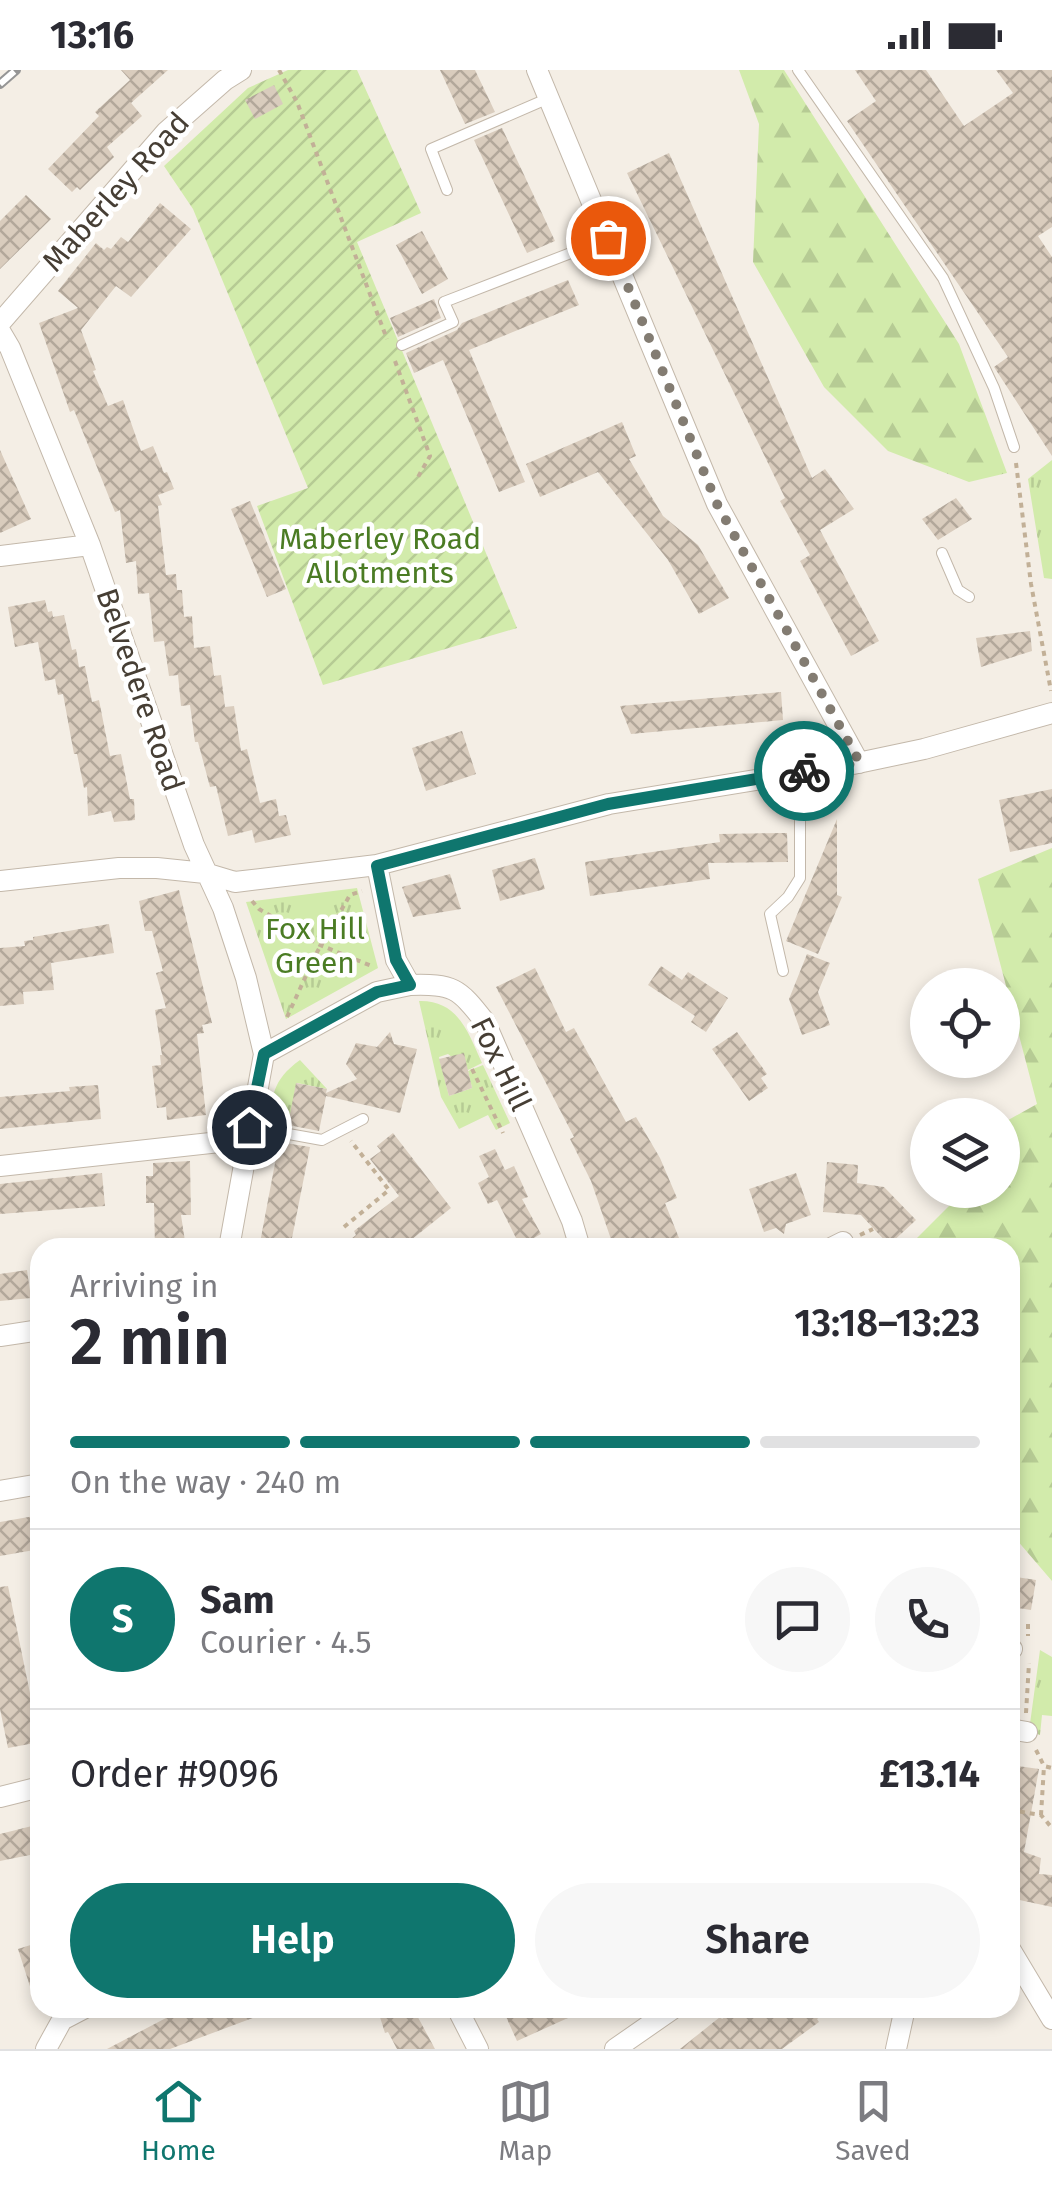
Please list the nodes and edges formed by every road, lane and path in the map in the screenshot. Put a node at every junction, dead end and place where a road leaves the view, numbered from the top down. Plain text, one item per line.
1 (242, 70) edge
2 (279, 70) edge
3 (537, 70) edge
4 (798, 70) edge
5 (550, 98) junction
6 (447, 190) dead end
7 (608, 238) junction
8 (0, 324) edge
9 (0, 332) edge
10 (387, 339) dead end
11 (402, 345) dead end
12 (394, 358) dead end
13 (1014, 446) joint
14 (418, 478) dead end
15 (90, 545) junction
16 (942, 553) dead end
17 (0, 556) edge
18 (969, 597) dead end
19 (1052, 700) edge
20 (1052, 713) edge
21 (860, 763) junction
22 (800, 772) junction
23 (205, 873) junction
24 (379, 875) junction
25 (0, 881) edge
26 (234, 882) junction
27 (320, 945) junction
28 (378, 968) dead end
29 (783, 971) dead end
30 (410, 985) junction
31 (286, 1019) dead end
32 (264, 1054) junction
33 (482, 1064) dead end
34 (363, 1118) dead end
35 (342, 1130) junction
36 (248, 1133) junction
37 (504, 1134) dead end
38 (0, 1166) edge
39 (344, 1227) dead end
40 (874, 1229) dead end
41 (231, 1238) edge
42 (577, 1238) edge
43 (853, 1238) edge
44 (30, 1332) edge
45 (0, 1336) edge
46 (30, 1486) edge
47 (0, 1491) edge
48 (1029, 1670) dead end
49 (1026, 1704) dead end
50 (1044, 1766) dead end
51 (30, 1789) edge
52 (0, 1797) edge
53 (1020, 1812) edge
54 (1040, 1815) junction
55 (1052, 1828) edge
56 (1020, 1966) edge
57 (66, 2018) edge
58 (462, 2018) edge
59 (660, 2018) edge
60 (903, 2018) edge
61 (1052, 2019) edge
62 (46, 2049) edge
63 (478, 2049) edge
64 (615, 2049) edge
65 (896, 2049) edge

1 - 8 street, Maberley Road
2 - 10 path
3 - 5 street
4 - 13 lane
5 - 6 lane
5 - 7 street
7 - 11 lane
7 - 21 street
9 - 15 street, Belvedere Road
12 - 14 path
13 - 19 path
15 - 17 street
15 - 23 street, Belvedere Road
16 - 18 lane
20 - 21 street
21 - 22 street
22 - 24 street
22 - 29 lane
23 - 25 street
23 - 26 street
23 - 32 street, Belvedere Road
24 - 26 street
24 - 27 path
24 - 30 street
26 - 27 path
27 - 28 path
27 - 31 path
30 - 32 street
30 - 42 street, Fox Hill
32 - 36 street, Belvedere Road
33 - 37 path
34 - 35 lane
35 - 36 lane
35 - 39 path
36 - 38 street
36 - 41 street, Belvedere Road
40 - 43 path
44 - 45 street
46 - 47 street
48 - 49 path
50 - 54 path
51 - 52 street
53 - 54 path
54 - 55 path
56 - 61 street
57 - 62 street
58 - 63 street
59 - 64 street
60 - 65 street

